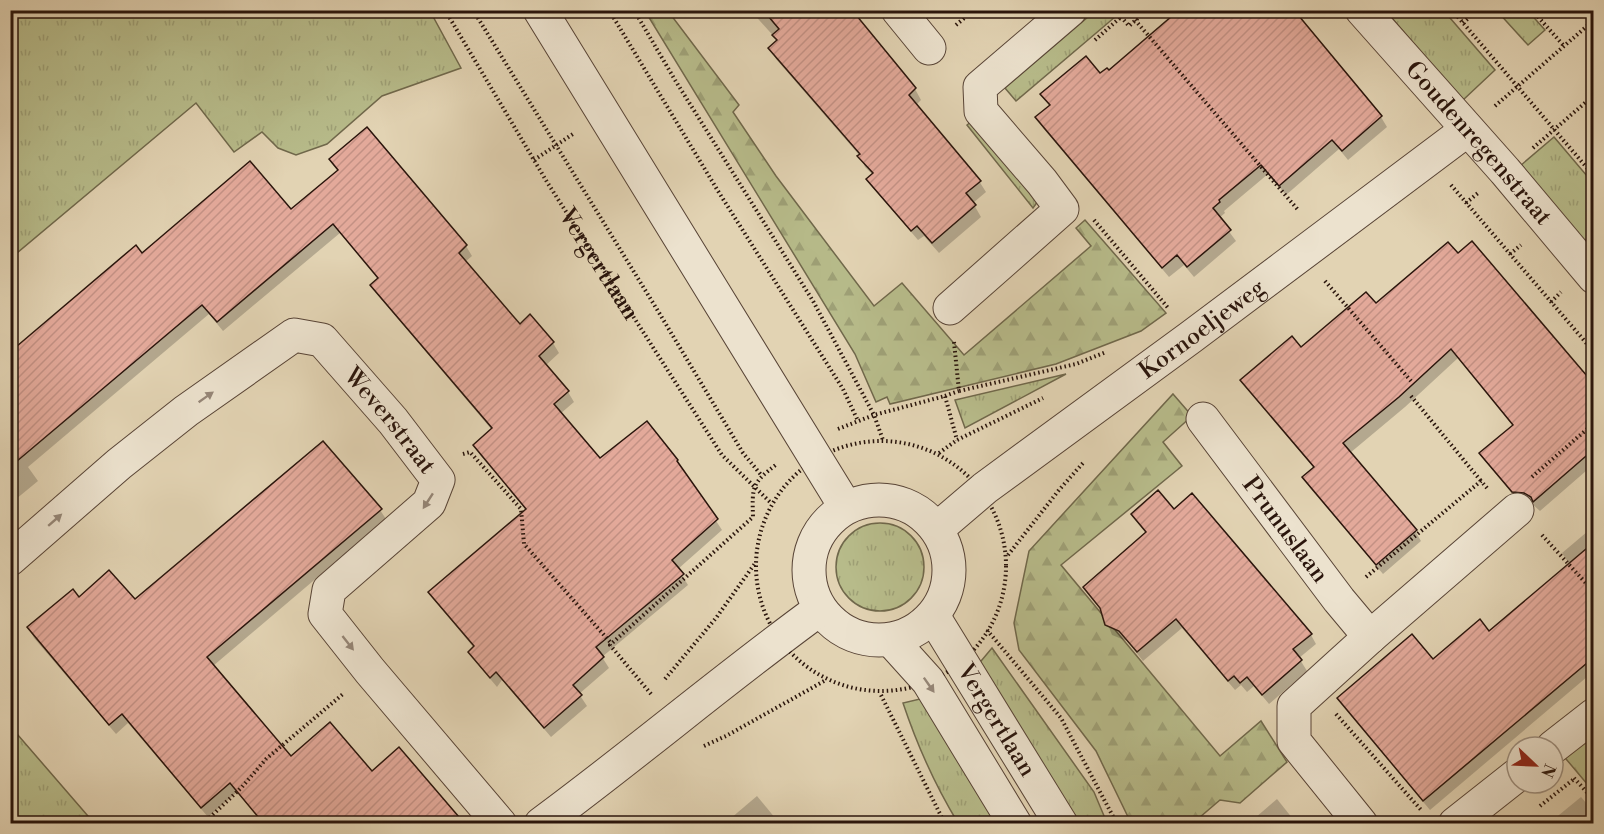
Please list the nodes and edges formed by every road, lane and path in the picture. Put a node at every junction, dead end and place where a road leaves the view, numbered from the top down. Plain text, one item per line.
1 (445, 10) edge
2 (473, 10) edge
3 (540, 10) edge
4 (609, 10) edge
5 (634, 10) edge
6 (898, 10) edge
7 (1070, 10) edge
8 (1116, 10) edge
9 (1147, 10) edge
10 (1362, 10) edge
11 (1452, 10) edge
12 (1477, 10) edge
13 (1532, 10) edge
14 (1593, 20) edge
15 (1135, 21) junction
16 (1463, 23) junction
17 (1564, 46) junction
18 (929, 48) dead end
19 (1518, 86) junction
20 (1467, 130) junction
21 (578, 132) dead end
22 (556, 146) junction
23 (1429, 159) junction
24 (534, 160) junction
25 (1593, 176) edge
26 (1524, 242) dead end
27 (1314, 246) junction
28 (1510, 254) junction
29 (1584, 271) edge
30 (1551, 302) junction
31 (950, 308) joint
32 (1593, 340) edge
33 (1588, 346) junction
34 (1108, 351) dead end
35 (1593, 352) edge
36 (1411, 381) dead end
37 (959, 391) junction
38 (945, 396) junction
39 (1411, 396) dead end
40 (874, 415) junction
41 (1203, 419) dead end
42 (858, 421) junction
43 (883, 440) dead end
44 (957, 440) dead end
45 (805, 442) junction
46 (427, 465) junction
47 (762, 476) junction
48 (1481, 481) junction
49 (754, 486) junction
50 (1488, 489) dead end
51 (771, 503) dead end
52 (845, 506) junction
53 (1517, 510) dead end
54 (937, 529) junction
55 (10, 559) edge
56 (757, 562) dead end
57 (1339, 600) junction
58 (820, 609) junction
59 (933, 616) junction
60 (987, 630) dead end
61 (1370, 637) junction
62 (891, 640) junction
63 (611, 643) junction
64 (370, 670) junction
65 (664, 681) dead end
66 (658, 688) dead end
67 (1314, 688) junction
68 (881, 695) dead end
69 (1593, 715) edge
70 (1565, 737) edge
71 (1574, 778) dead end
72 (1505, 784) edge
73 (1593, 800) edge
74 (1423, 812) dead end
75 (10, 813) edge
76 (12, 824) edge
77 (203, 824) edge
78 (500, 824) edge
79 (541, 824) edge
80 (945, 824) edge
81 (1015, 824) edge
82 (1061, 824) edge
83 (1117, 824) edge
84 (1361, 824) edge
85 (1455, 824) edge

1 - 24 path, Vergertlaan
2 - 22 path
3 - 45 street
4 - 42 path
5 - 40 path
6 - 18 street
7 - 31 street
8 - 15 path
9 - 15 path
10 - 20 street, Goudenregenstraat
11 - 16 path
12 - 16 path
13 - 17 path
14 - 17 path
15 - 27 path
16 - 19 path
17 - 19 path
19 - 20 path
19 - 25 path
20 - 23 street, Kornoeljeweg
20 - 29 street, Goudenregenstraat
21 - 22 path
22 - 24 path
22 - 47 path
23 - 27 street, Kornoeljeweg
23 - 28 path
24 - 49 path, Vergertlaan
26 - 28 path
27 - 36 path
27 - 54 street, Kornoeljeweg
28 - 30 path
29 - 30 path
30 - 33 path
31 - 37 path
32 - 33 path
33 - 35 path
34 - 37 path
37 - 38 path
38 - 40 path
38 - 44 path
39 - 48 path
40 - 42 path
40 - 43 path
41 - 57 street, Prunuslaan
42 - 45 path
45 - 47 path
45 - 52 street
55 -> 46 street, Weverstraat
46 - 63 path
46 -> 64 street, Weverstraat
47 - 49 path
48 - 50 path
48 - 57 path
49 - 51 path, Vergertlaan
49 - 63 path
52 - 54 street
52 - 58 street
53 - 61 street
54 - 59 street
56 - 65 path
57 - 61 street, Prunuslaan
58 - 62 street
58 - 79 street
59 - 62 street
59 - 82 street, Vergertlaan
60 - 83 path, Vergertlaan
61 - 67 street
62 -> 81 street, Vergertlaan
63 - 66 path
64 - 77 path
64 - 78 street, Weverstraat
67 - 74 path
67 - 84 street
68 - 80 path
69 - 70 street
71 - 73 path
72 - 85 street
75 - 76 path

